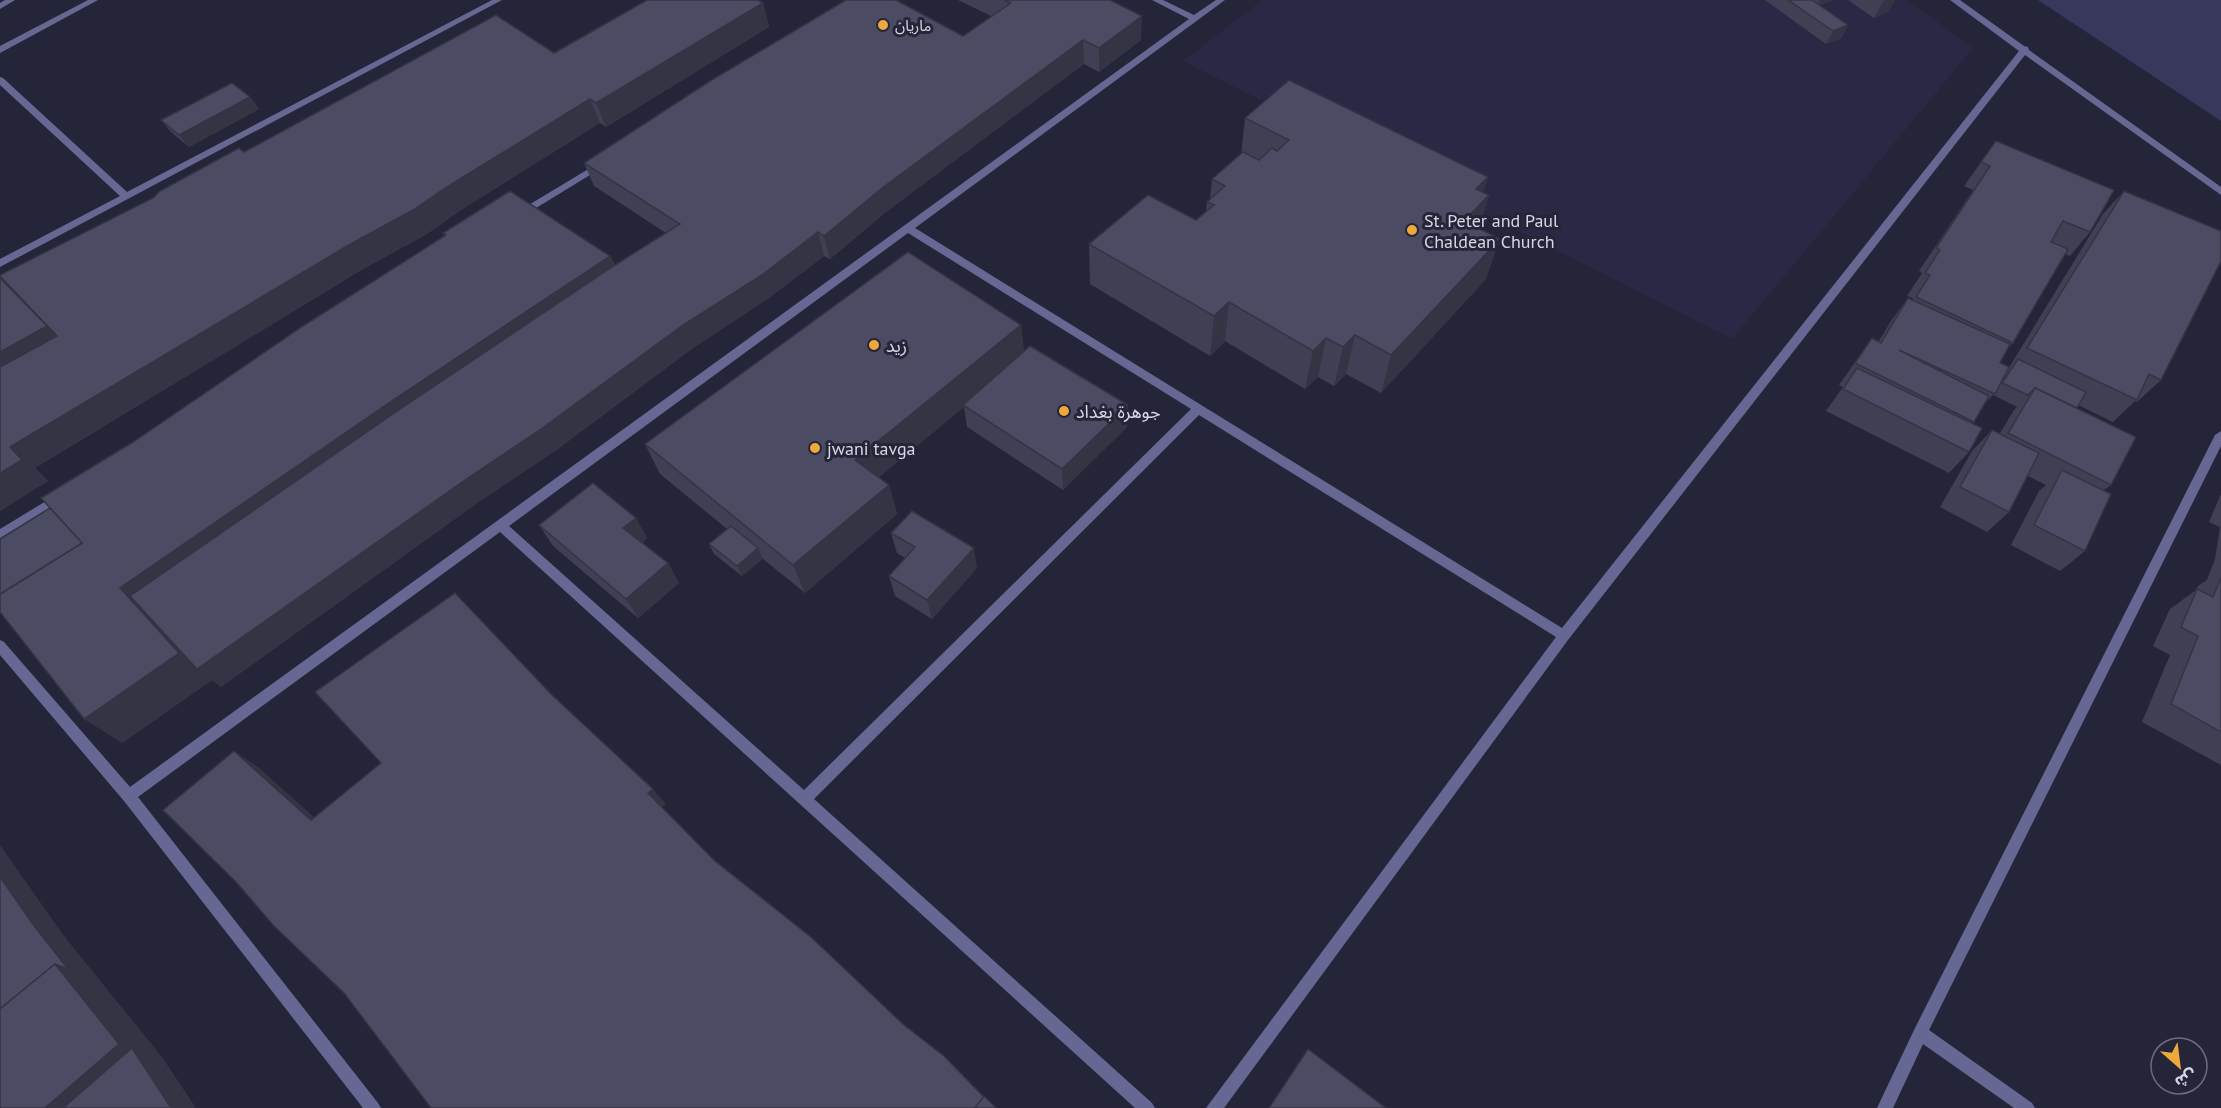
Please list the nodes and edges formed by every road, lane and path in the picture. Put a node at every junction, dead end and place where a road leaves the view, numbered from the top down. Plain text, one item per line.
1 (11, 0) edge
2 (94, 0) edge
3 (498, 0) edge
4 (1156, 0) edge
5 (1221, 0) edge
6 (1954, 0) edge
7 (0, 6) edge
8 (1195, 19) junction
9 (2025, 49) junction
10 (0, 51) edge
11 (0, 80) edge
12 (612, 157) edge
13 (2221, 192) edge
14 (126, 196) junction
15 (510, 220) edge
16 (908, 228) junction
17 (0, 263) edge
18 (1199, 408) junction
19 (2221, 435) edge
20 (71, 491) edge
21 (500, 525) junction
22 (0, 535) edge
23 (1564, 636) junction
24 (0, 646) edge
25 (129, 796) junction
26 (804, 799) junction
27 (1920, 1033) junction
28 (373, 1108) edge
29 (1147, 1108) edge
30 (1214, 1108) edge
31 (1885, 1108) edge
32 (2027, 1108) edge

1 - 7 street
2 - 10 street
3 - 14 street
4 - 8 street
5 - 8 street
6 - 9 street
8 - 16 street
9 - 13 street
9 - 23 street
11 - 14 street
12 - 15 street
14 - 17 street
16 - 18 street
16 - 21 street
18 - 23 street
18 - 26 street
19 - 27 street
20 - 22 street
21 - 25 street
21 - 26 street
23 - 30 street
24 - 25 street
25 - 28 street
26 - 29 street
27 - 31 street
27 - 32 street

